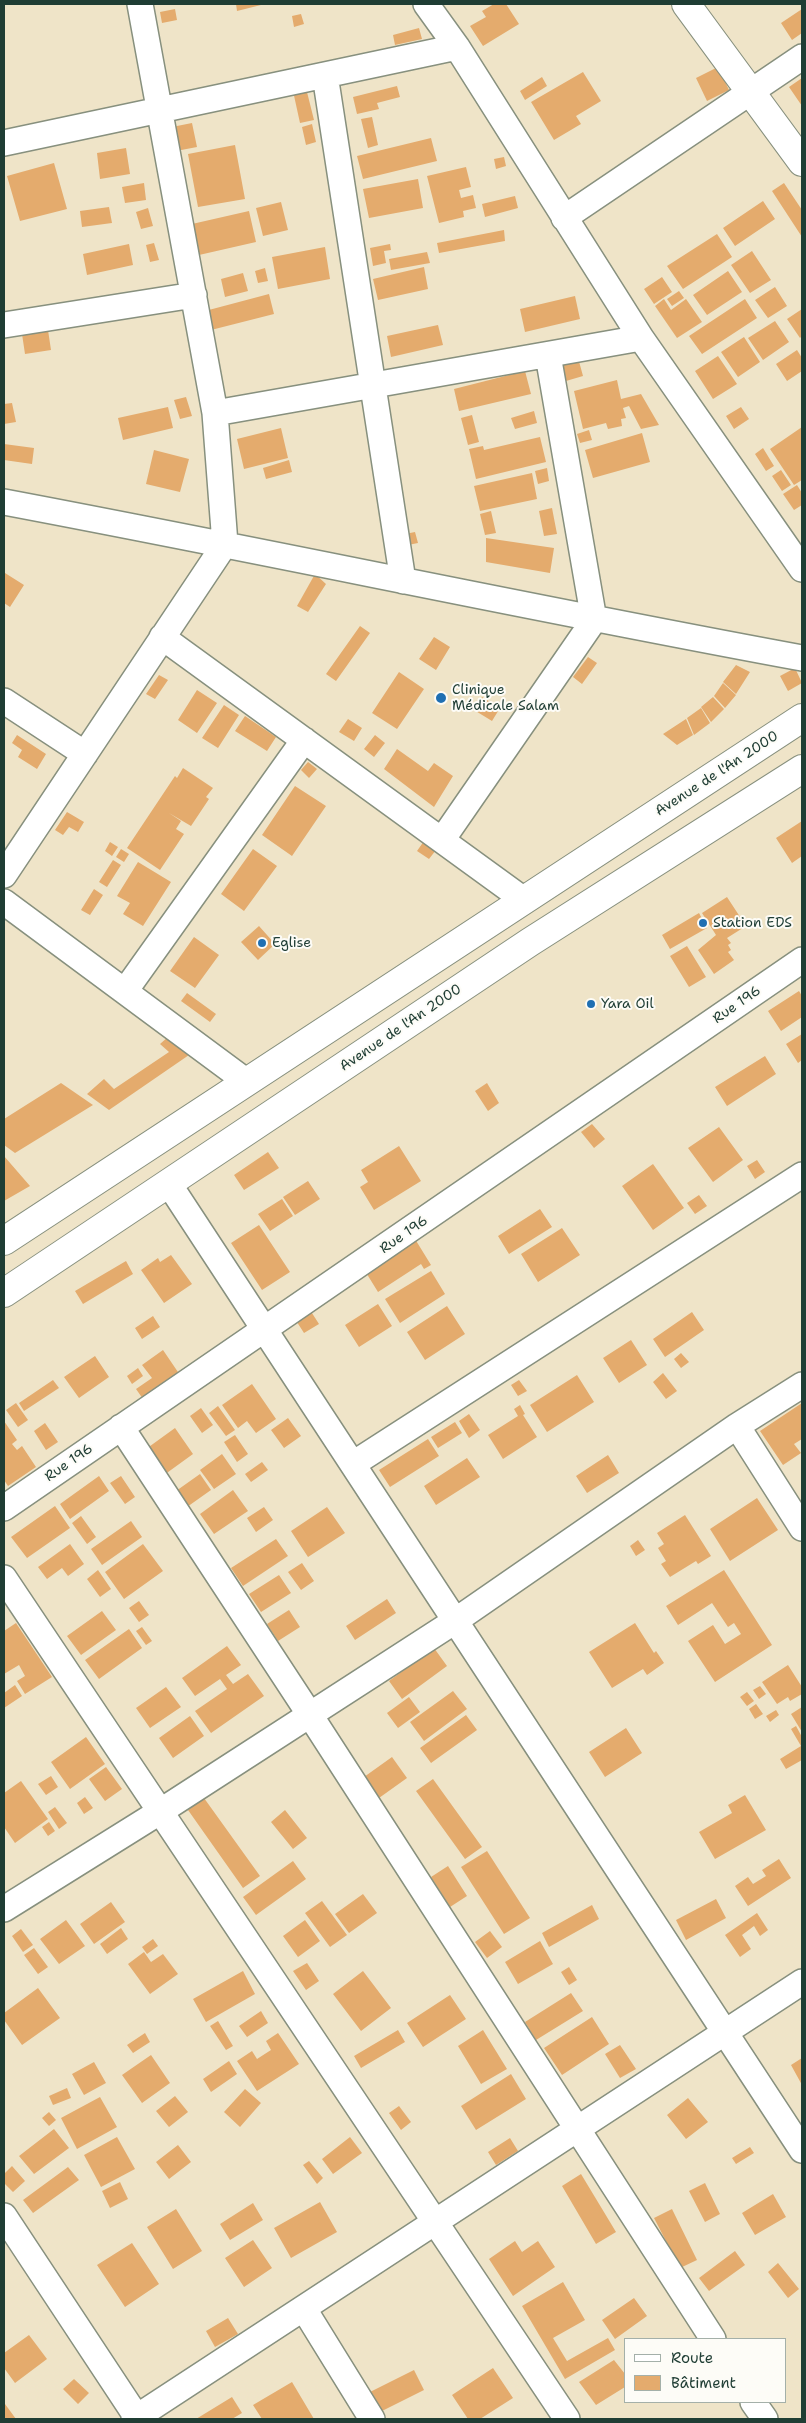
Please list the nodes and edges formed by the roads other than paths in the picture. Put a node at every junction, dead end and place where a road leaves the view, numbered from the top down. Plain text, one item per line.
1 (140, 4) edge
2 (426, 4) edge
3 (686, 4) edge
4 (457, 47) junction
5 (802, 57) edge
6 (326, 75) junction
7 (750, 92) junction
8 (160, 110) junction
9 (4, 143) edge
10 (802, 162) edge
11 (564, 218) junction
12 (194, 295) junction
13 (4, 325) edge
14 (641, 338) junction
15 (548, 355) junction
16 (373, 385) junction
17 (215, 413) junction
18 (4, 502) edge
19 (225, 544) junction
20 (802, 569) edge
21 (403, 581) junction
22 (594, 620) junction
23 (162, 638) junction
24 (802, 658) edge
25 (4, 701) edge
26 (802, 718) edge
27 (304, 740) junction
28 (85, 754) junction
29 (802, 769) edge
30 (442, 840) junction
31 (4, 875) edge
32 (524, 900) junction
33 (4, 902) edge
34 (802, 960) edge
35 (125, 991) junction
36 (247, 1082) junction
37 (802, 1175) edge
38 (169, 1184) junction
39 (4, 1241) edge
40 (4, 1293) edge
41 (265, 1330) junction
42 (802, 1385) edge
43 (737, 1426) junction
44 (121, 1427) junction
45 (353, 1464) junction
46 (4, 1508) edge
47 (802, 1528) edge
48 (4, 1578) edge
49 (455, 1622) junction
50 (310, 1715) junction
51 (161, 1811) junction
52 (6, 1902) edge
53 (802, 1982) edge
54 (725, 2035) junction
55 (578, 2130) junction
56 (802, 2150) edge
57 (4, 2216) edge
58 (436, 2222) junction
59 (304, 2308) junction
60 (712, 2338) edge
61 (754, 2403) edge
62 (136, 2419) edge
63 (372, 2419) edge
64 (567, 2419) edge
65 (764, 2419) edge

1 - 8 street
2 - 4 street
3 - 7 main road
4 - 6 street
4 - 11 street
5 - 7 street
6 - 8 street
6 - 16 street
7 - 10 main road
7 - 11 street
8 - 9 street
8 - 12 street
11 - 14 street
12 - 13 street
12 - 17 street
14 - 15 street
14 - 20 street
15 - 16 street
15 - 22 street
16 - 17 street
16 - 21 street
17 - 19 street
18 - 19 street
19 - 21 street
19 - 23 street
21 - 22 street
22 - 24 street
22 - 30 street
23 - 27 street
23 - 28 street
25 - 28 street
26 - 32 main road, Avenue de l'An 2000
27 - 30 street
27 - 35 street
28 - 31 street
29 - 38 main road, Avenue de l'An 2000
30 - 32 street
32 - 36 main road, Avenue de l'An 2000
33 - 35 street
34 - 41 street, Rue 196
35 - 36 street
36 - 39 main road, Avenue de l'An 2000
37 - 45 street
38 - 40 main road, Avenue de l'An 2000
38 - 41 street
41 - 44 street, Rue 196
41 - 45 street
42 - 43 street
43 - 47 street
43 - 49 street
44 - 46 street, Rue 196
44 - 50 street
45 - 49 street
48 - 51 street
49 - 50 street
49 - 54 street
50 - 51 street
50 - 55 street
51 - 52 street
51 - 58 street
53 - 54 street
54 - 55 street
54 - 56 street
55 - 58 street
55 - 60 street
57 - 62 street
58 - 59 street
58 - 64 street
59 - 62 street
59 - 63 street
61 - 65 street

